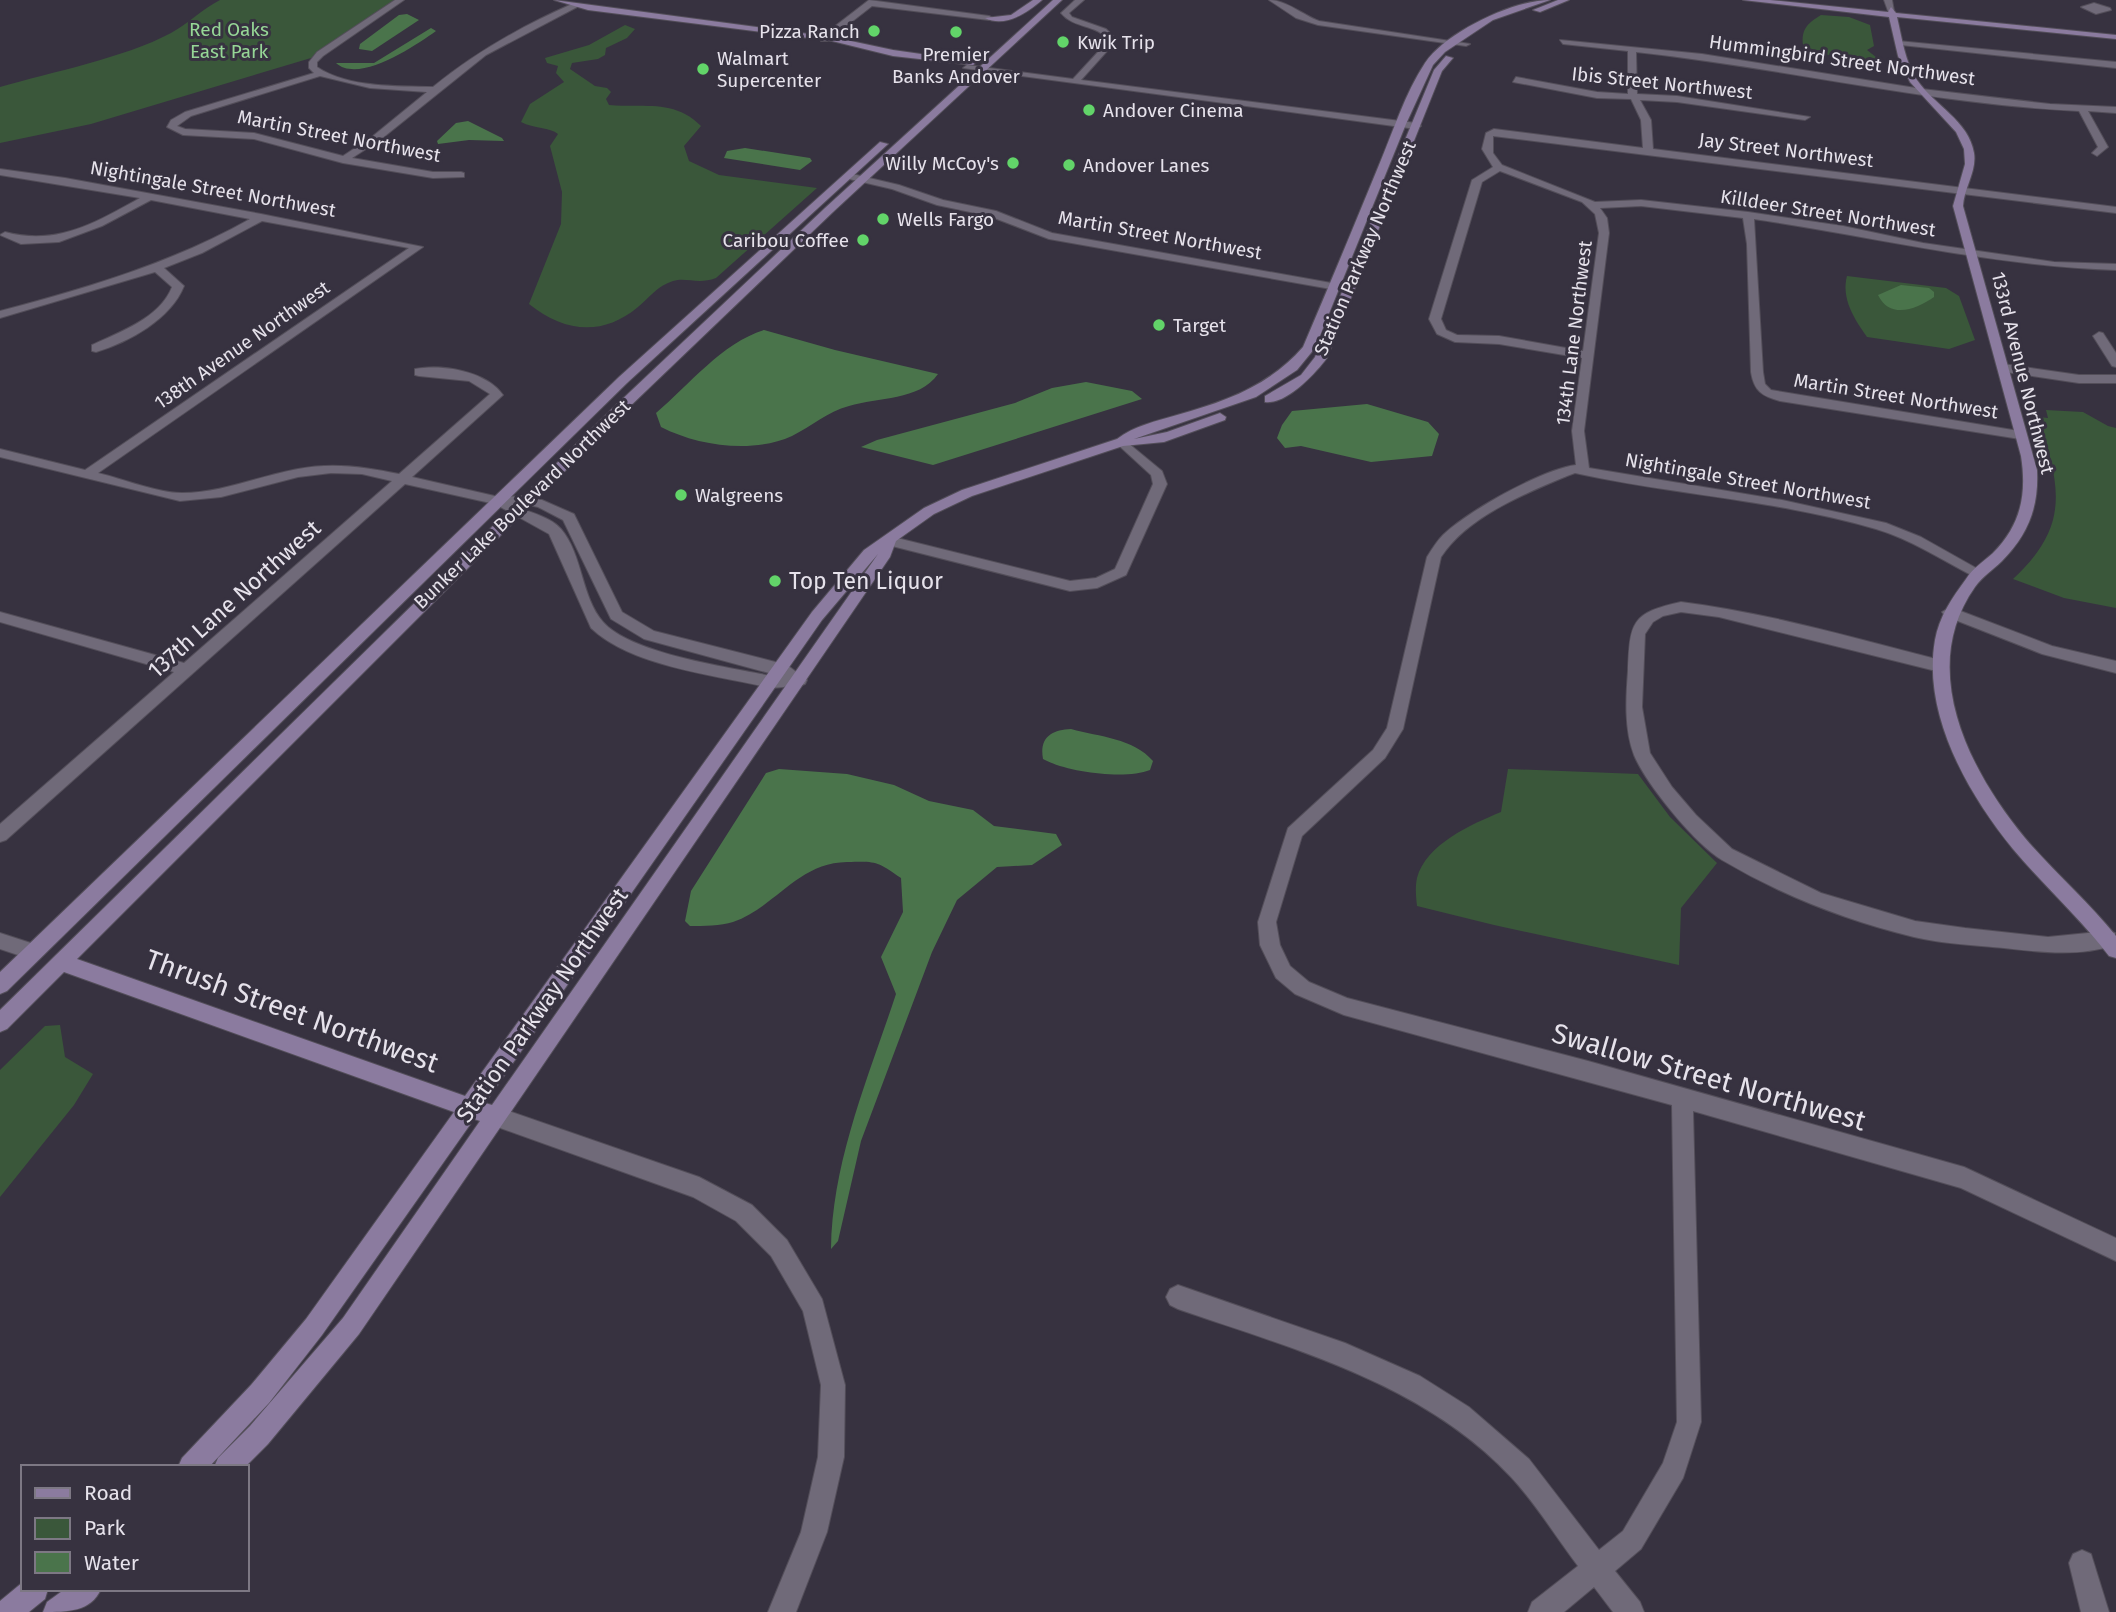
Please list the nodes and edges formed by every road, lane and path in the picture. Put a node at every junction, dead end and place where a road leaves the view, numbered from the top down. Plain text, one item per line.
1 (400, 0) edge
2 (558, 0) edge
3 (1039, 0) edge
4 (1058, 0) edge
5 (1080, 0) edge
6 (1273, 0) edge
7 (1546, 0) edge
8 (1564, 0) edge
9 (1748, 0) edge
10 (1799, 0) edge
11 (872, 2) edge
12 (575, 6) junction
13 (1890, 8) edge
14 (2116, 34) edge
15 (824, 39) junction
16 (1453, 42) junction
17 (1563, 42) dead end
18 (1901, 43) junction
19 (1466, 44) junction
20 (1632, 50) junction
21 (2116, 65) edge
22 (976, 66) junction
23 (316, 71) junction
24 (1077, 79) junction
25 (1516, 80) dead end
26 (434, 90) junction
27 (1922, 92) junction
28 (1635, 98) junction
29 (2081, 107) junction
30 (2116, 110) edge
31 (1805, 117) dead end
32 (1402, 121) junction
33 (1418, 122) junction
34 (1648, 149) junction
35 (2097, 153) dead end
36 (343, 160) junction
37 (1499, 167) junction
38 (0, 172) edge
39 (461, 175) dead end
40 (867, 175) junction
41 (848, 176) junction
42 (1958, 189) junction
43 (149, 197) junction
44 (1592, 205) junction
45 (2116, 210) edge
46 (1748, 215) junction
47 (261, 217) junction
48 (5, 235) dead end
49 (418, 247) joint
50 (1972, 253) junction
51 (2116, 267) edge
52 (158, 269) junction
53 (1336, 281) junction
54 (1351, 284) junction
55 (0, 315) edge
56 (1315, 334) junction
57 (2099, 335) dead end
58 (1332, 337) junction
59 (96, 348) dead end
60 (1587, 355) junction
61 (2116, 363) edge
62 (2003, 368) junction
63 (419, 372) dead end
64 (2116, 379) edge
65 (2020, 435) junction
66 (1122, 442) junction
67 (0, 453) edge
68 (1583, 471) junction
69 (88, 474) junction
70 (404, 479) junction
71 (512, 504) junction
72 (888, 541) junction
73 (1978, 573) junction
74 (1950, 612) junction
75 (0, 617) edge
76 (1940, 666) junction
77 (2116, 667) edge
78 (187, 670) junction
79 (776, 676) junction
80 (799, 680) junction
81 (4, 827) edge
82 (0, 941) edge
83 (2113, 943) edge
84 (33, 952) junction
85 (61, 962) junction
86 (0, 985) edge
87 (0, 1023) edge
88 (1682, 1098) junction
89 (470, 1107) junction
90 (497, 1116) junction
91 (2116, 1250) edge
92 (1178, 1297) dead end
93 (297, 1348) junction
94 (320, 1362) junction
95 (193, 1465) edge
96 (230, 1465) edge
97 (2082, 1563) dead end
98 (1596, 1568) junction
99 (33, 1591) edge
100 (8, 1612) edge
101 (782, 1612) edge
102 (1542, 1612) edge
103 (1630, 1612) edge
104 (2095, 1612) edge

1 - 23 street
2 - 12 street
3 - 11 street
3 - 22 street, Bunker Lake Boulevard Northwest
4 - 22 street, Bunker Lake Boulevard Northwest
5 - 24 street
6 - 16 street
7 - 16 street, Station Parkway Northwest
8 - 19 street, Station Parkway Northwest
9 - 13 street
10 - 13 street
11 - 15 street
12 - 15 street
12 - 26 street
13 - 14 street
13 - 18 street, 133rd Avenue Northwest
15 - 22 street
16 - 19 street
16 - 32 street, Station Parkway Northwest
17 - 20 street, Hummingbird Street Northwest
18 - 21 street
18 - 27 street, 133rd Avenue Northwest
19 - 33 street, Station Parkway Northwest
20 - 27 street, Hummingbird Street Northwest
20 - 28 street
22 - 24 street
22 - 40 street, Bunker Lake Boulevard Northwest
22 - 41 street, Bunker Lake Boulevard Northwest
23 - 26 street
23 - 36 street, Martin Street Northwest
24 - 32 street
25 - 28 street, Ibis Street Northwest
26 - 36 street
27 - 29 street, Hummingbird Street Northwest
27 - 42 street, 133rd Avenue Northwest
28 - 31 street, Ibis Street Northwest
28 - 34 street
29 - 30 street, Hummingbird Street Northwest
29 - 35 street
32 - 33 street
32 - 53 street, Station Parkway Northwest
33 - 54 street, Station Parkway Northwest
34 - 37 street, Jay Street Northwest
34 - 42 street, Jay Street Northwest
36 - 39 street, Martin Street Northwest
37 - 44 street, Killdeer Street Northwest
37 - 60 street
38 - 43 street, Nightingale Street Northwest
40 - 41 street, Martin Street Northwest
40 - 53 street, Martin Street Northwest
40 - 71 street, Bunker Lake Boulevard Northwest
41 - 71 street, Bunker Lake Boulevard Northwest
42 - 45 street, Jay Street Northwest
42 - 50 street, 133rd Avenue Northwest
43 - 47 street, Nightingale Street Northwest
43 - 48 street
44 - 46 street, Killdeer Street Northwest
44 - 60 street, 134th Lane Northwest
46 - 50 street, Killdeer Street Northwest
46 - 65 street, Martin Street Northwest
47 - 49 street, Nightingale Street Northwest
47 - 52 street
49 - 69 street, 138th Avenue Northwest
50 - 51 street, Killdeer Street Northwest
50 - 62 street, 133rd Avenue Northwest
52 - 55 street
52 - 59 street
53 - 54 street, Martin Street Northwest
53 - 56 street, Station Parkway Northwest
54 - 58 street, Station Parkway Northwest
56 - 58 street
56 - 66 street, Station Parkway Northwest
57 - 61 street
58 - 66 street, Station Parkway Northwest
60 - 68 street, 134th Lane Northwest
62 - 64 street, Martin Street Northwest
62 - 65 street, 133rd Avenue Northwest
63 - 70 street, 137th Lane Northwest
65 - 73 street, 133rd Avenue Northwest
66 - 72 street, Station Parkway Northwest
66 - 72 street
67 - 69 street
68 - 73 street, Nightingale Street Northwest
68 - 88 street, Swallow Street Northwest
69 - 70 street
70 - 71 street
70 - 78 street, 137th Lane Northwest
71 - 79 street
71 - 84 street, Bunker Lake Boulevard Northwest
71 - 85 street, Bunker Lake Boulevard Northwest
72 - 79 street, Station Parkway Northwest
72 - 80 street, Station Parkway Northwest
73 - 74 street, 133rd Avenue Northwest
74 - 76 street, 133rd Avenue Northwest
74 - 77 street
75 - 78 street
76 - 83 street, 133rd Avenue Northwest
76 - 83 street
78 - 81 street, 137th Lane Northwest
79 - 80 street
79 - 89 street, Station Parkway Northwest
80 - 90 street, Station Parkway Northwest
82 - 84 street
84 - 86 street, Bunker Lake Boulevard Northwest
85 - 87 street, Bunker Lake Boulevard Northwest
85 - 89 street, Thrush Street Northwest
88 - 91 street, Swallow Street Northwest
88 - 98 street
89 - 90 street, Thrush Street Northwest
89 - 93 street, Station Parkway Northwest
90 - 94 street, Station Parkway Northwest
90 - 101 street, Thrush Street Northwest
92 - 98 street
93 - 94 street
93 - 95 street, Station Parkway Northwest
94 - 96 street, Station Parkway Northwest
97 - 104 street
98 - 102 street
98 - 103 street
99 - 100 street

